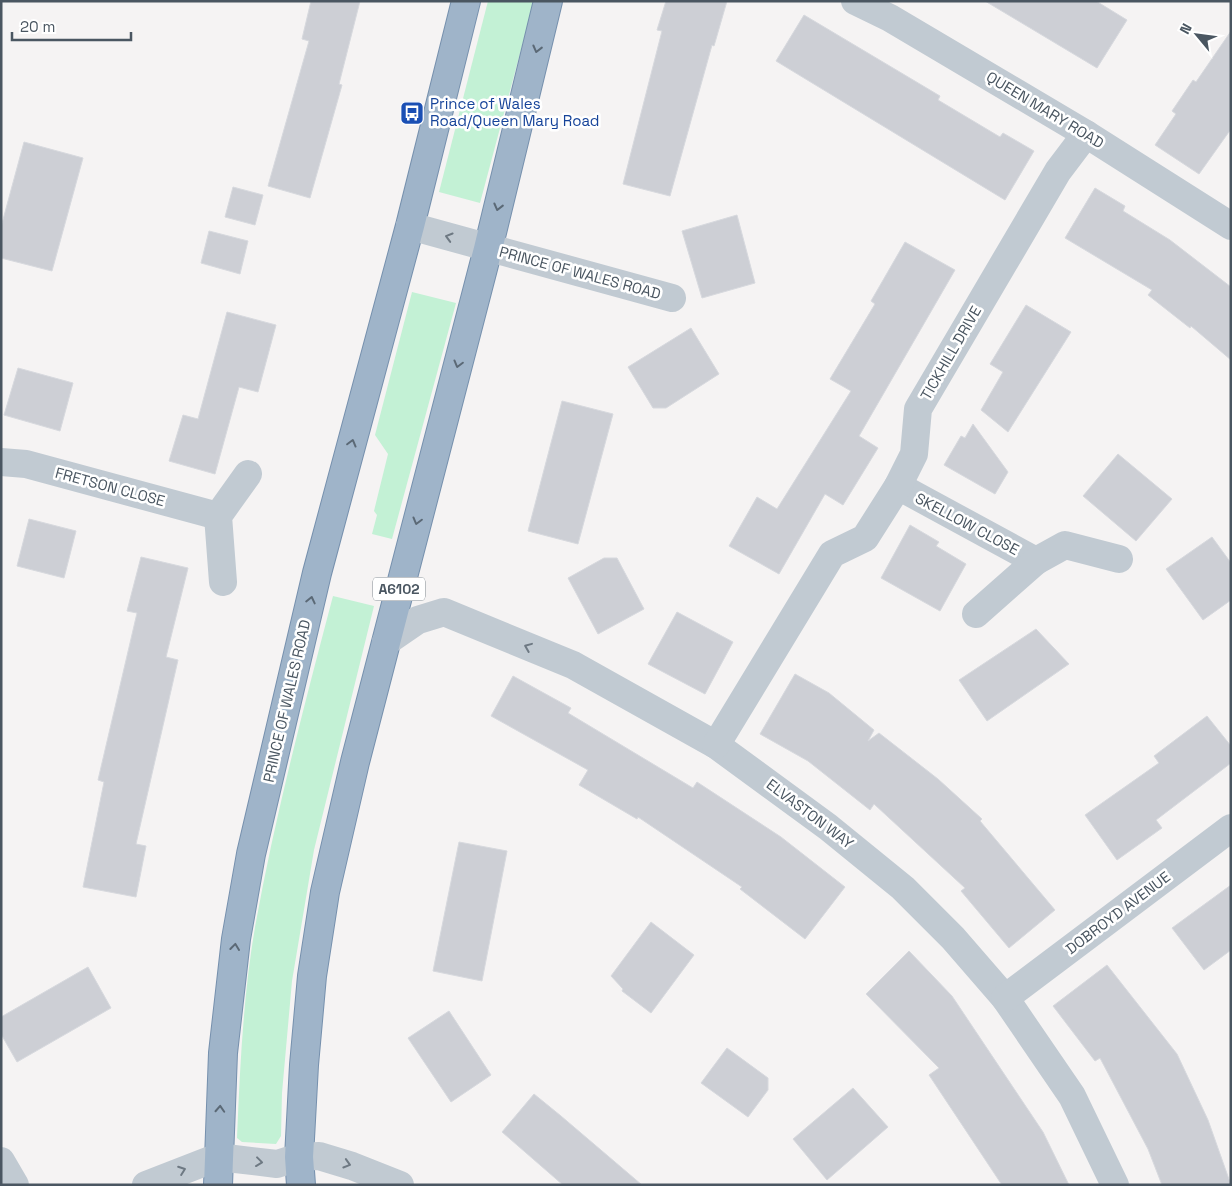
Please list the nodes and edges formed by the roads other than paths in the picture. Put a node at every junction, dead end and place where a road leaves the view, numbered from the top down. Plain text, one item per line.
1 (466, 1) edge
2 (548, 1) edge
3 (855, 1) edge
4 (1086, 134) junction
5 (410, 226) junction
6 (1231, 226) edge
7 (488, 249) junction
8 (672, 298) dead end
9 (1, 462) edge
10 (248, 474) dead end
11 (898, 486) junction
12 (218, 516) junction
13 (1119, 559) dead end
14 (1036, 561) junction
15 (223, 582) dead end
16 (976, 614) dead end
17 (386, 642) junction
18 (716, 744) junction
19 (1231, 828) edge
20 (1006, 998) junction
21 (218, 1157) junction
22 (299, 1157) junction
23 (1, 1161) edge
24 (15, 1185) edge
25 (146, 1185) edge
26 (218, 1185) edge
27 (301, 1185) edge
28 (400, 1185) edge
29 (1115, 1185) edge

1 - 5 highway, PRINCE OF WALES ROAD
2 -> 7 highway, PRINCE OF WALES ROAD / A6102
3 - 4 street, QUEEN MARY ROAD
4 - 6 street, QUEEN MARY ROAD
4 - 11 street, TICKHILL DRIVE
7 -> 5 street, PRINCE OF WALES ROAD
21 -> 5 highway, PRINCE OF WALES ROAD
7 - 8 street, PRINCE OF WALES ROAD
7 -> 17 highway, PRINCE OF WALES ROAD / A6102
9 - 12 street, FRETSON CLOSE
10 - 12 street
11 - 14 street, SKELLOW CLOSE
11 - 18 street, TICKHILL DRIVE
12 - 15 street
13 - 14 street, SKELLOW CLOSE
14 - 16 street, SKELLOW CLOSE
18 -> 17 street, ELVASTON WAY
17 - 22 highway, PRINCE OF WALES ROAD / A6102
18 - 20 street, ELVASTON WAY
19 - 20 street, DOBROYD AVENUE
20 - 29 street, ELVASTON WAY
21 -> 22 street
25 -> 21 street
21 - 26 highway, PRINCE OF WALES ROAD
22 - 27 highway, PRINCE OF WALES ROAD / A6102
22 -> 28 street
23 - 24 street

